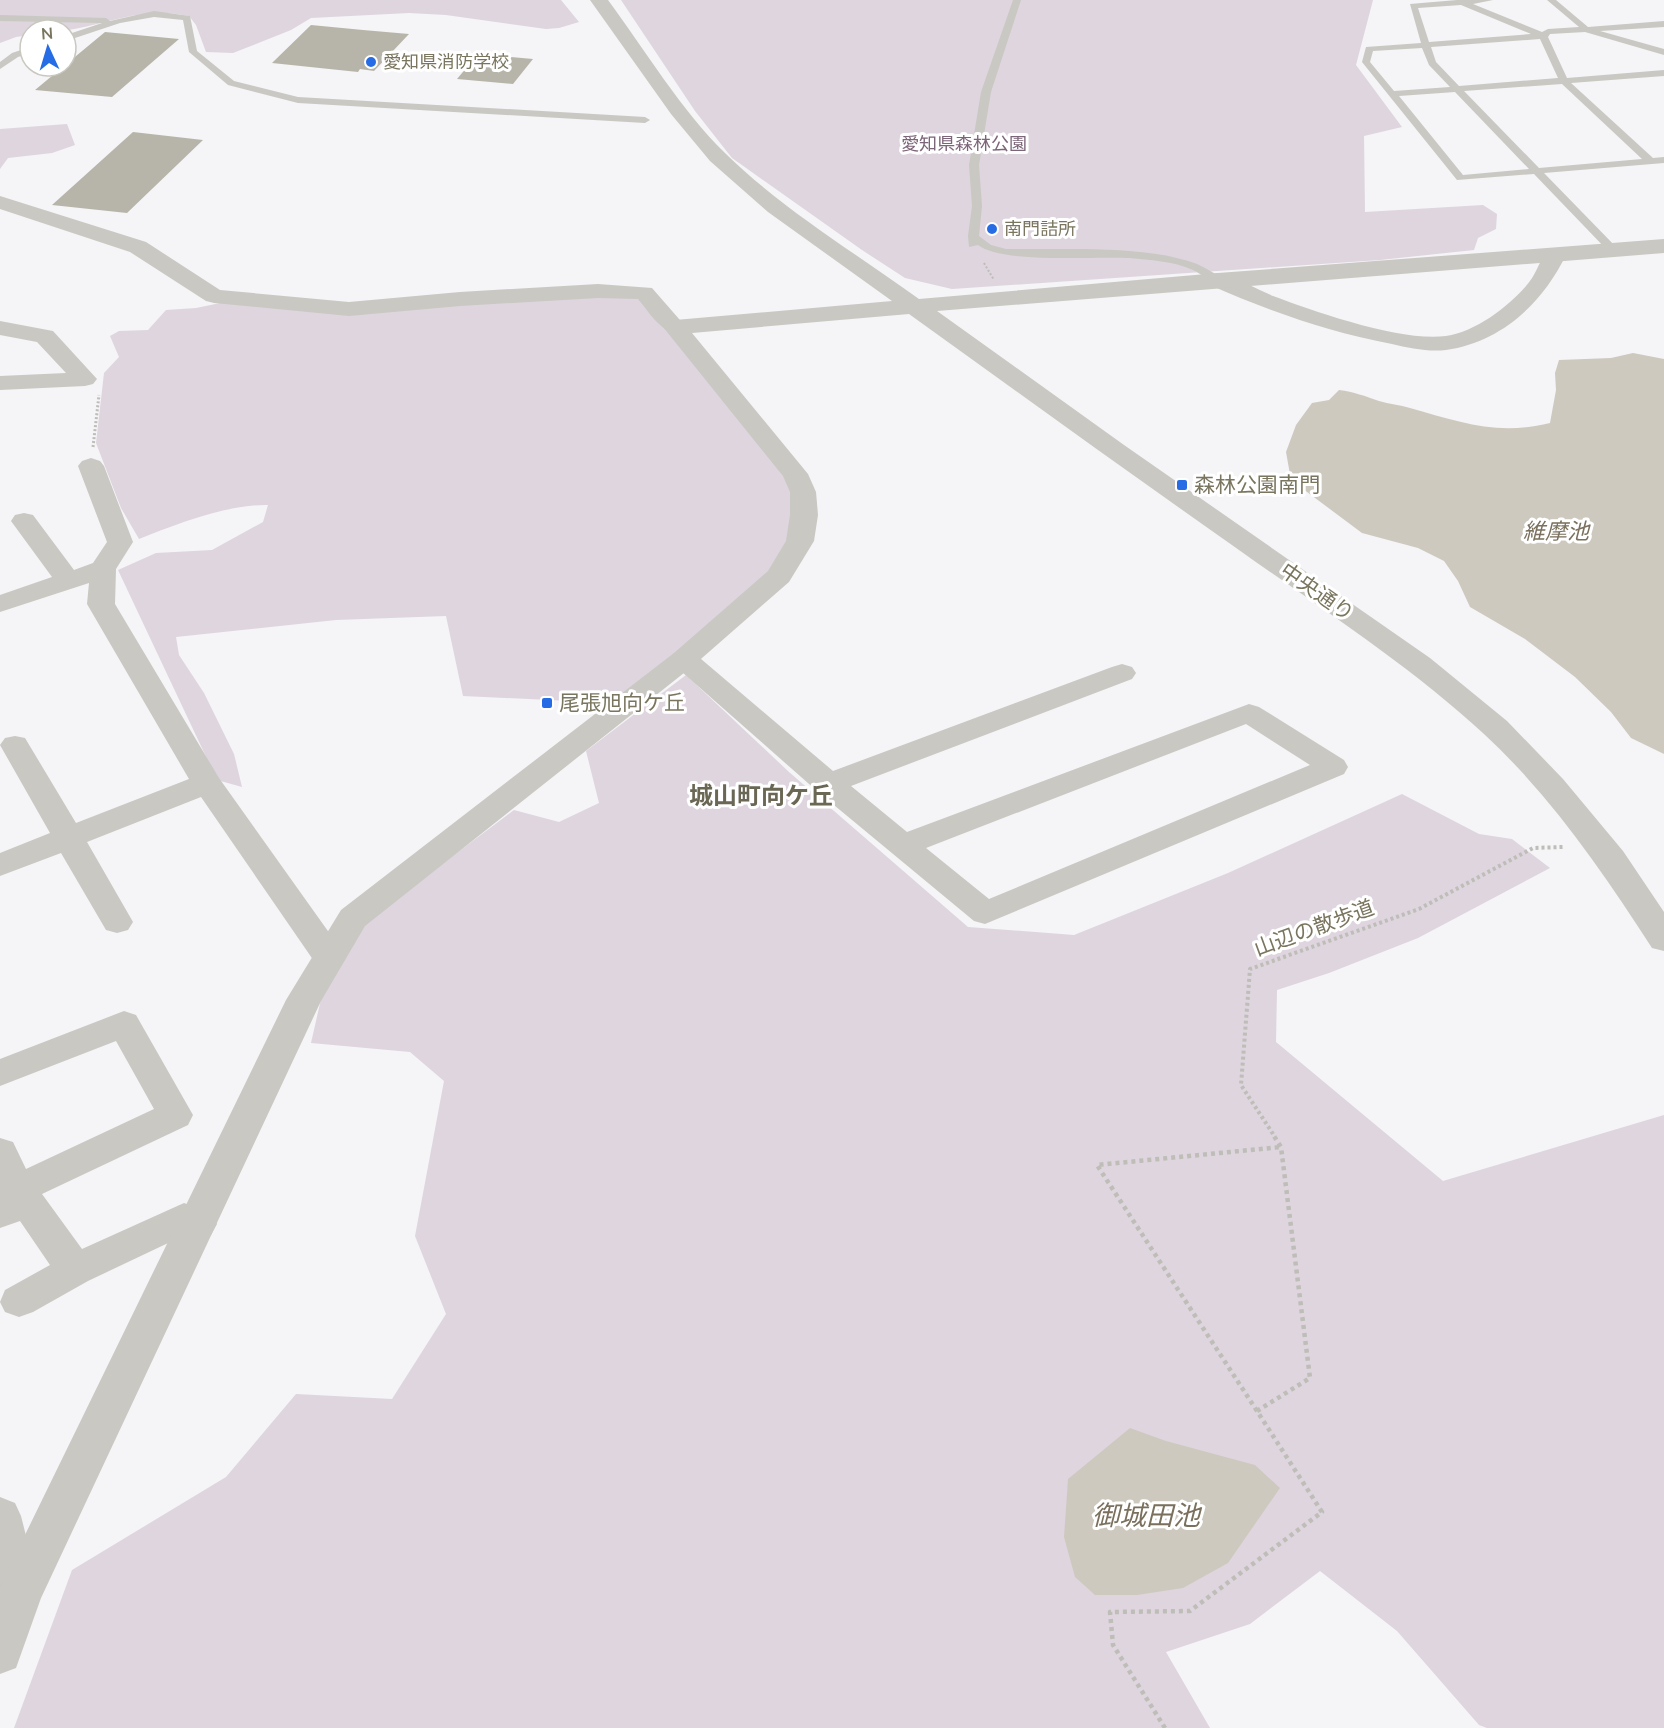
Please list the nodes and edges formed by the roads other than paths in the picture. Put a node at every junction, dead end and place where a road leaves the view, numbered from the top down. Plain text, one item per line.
1 (599, 0) edge
2 (1017, 0) edge
3 (1489, 0) edge
4 (1551, 0) edge
5 (1462, 2) junction
6 (1570, 16) junction
7 (0, 18) edge
8 (118, 21) junction
9 (1664, 24) edge
10 (1587, 30) junction
11 (78, 34) edge
12 (1546, 34) junction
13 (1425, 45) junction
14 (1664, 52) edge
15 (18, 54) edge
16 (0, 66) edge
17 (1659, 73) edge
18 (1564, 81) junction
19 (1664, 82) edge
20 (1457, 88) junction
21 (1392, 94) junction
22 (645, 120) dead end
23 (1664, 160) edge
24 (1650, 161) junction
25 (1536, 171) junction
26 (0, 202) edge
27 (1664, 246) edge
28 (1613, 250) junction
29 (1555, 255) junction
30 (1218, 280) junction
31 (912, 307) junction
32 (675, 327) junction
33 (0, 328) edge
34 (0, 383) edge
35 (91, 466) road end
36 (24, 521) dead end
37 (103, 569) junction
38 (69, 581) junction
39 (0, 604) edge
40 (684, 658) junction
41 (1122, 673) dead end
42 (15, 745) dead end
43 (207, 783) junction
44 (828, 784) junction
45 (69, 839) junction
46 (902, 846) junction
47 (0, 865) edge
48 (117, 922) dead end
49 (1664, 939) edge
50 (328, 956) junction
51 (0, 1073) edge
52 (0, 1152) edge
53 (9, 1201) edge
54 (198, 1224) junction
55 (75, 1270) junction
56 (19, 1301) dead end
57 (0, 1516) edge
58 (10, 1600) edge
59 (0, 1652) edge

1 - 31 street, 中央通り
2 - 30 lane
3 - 5 lane
4 - 6 lane
5 - 12 lane
5 - 13 lane
6 - 10 lane
6 - 12 lane
7 - 8 lane
8 - 11 lane
8 - 22 lane
9 - 10 lane
10 - 12 lane
10 - 14 lane
12 - 13 lane
12 - 18 lane
13 - 20 lane
13 - 21 lane
15 - 16 lane
17 - 18 lane
17 - 19 lane
18 - 20 lane
18 - 24 lane
20 - 21 lane
20 - 25 lane
21 - 25 lane
23 - 24 lane
24 - 25 lane
25 - 28 lane
26 - 32 street
27 - 28 street
28 - 29 street
29 - 30 street
29 - 30 street
30 - 31 street
31 - 32 street
31 - 49 street, 中央通り
32 - 40 street
33 - 34 street
35 - 37 street
36 - 38 street
37 - 38 street
37 - 43 street
38 - 39 street
40 - 44 street
40 - 50 street
41 - 44 street
42 - 45 street
43 - 45 street
43 - 50 street
44 - 46 street
45 - 47 street
45 - 48 street
46 - 46 street
50 - 54 street
51 - 53 street
52 - 53 street
53 - 55 street
54 - 55 street
54 - 58 street
55 - 56 street
57 - 58 street
58 - 59 street

